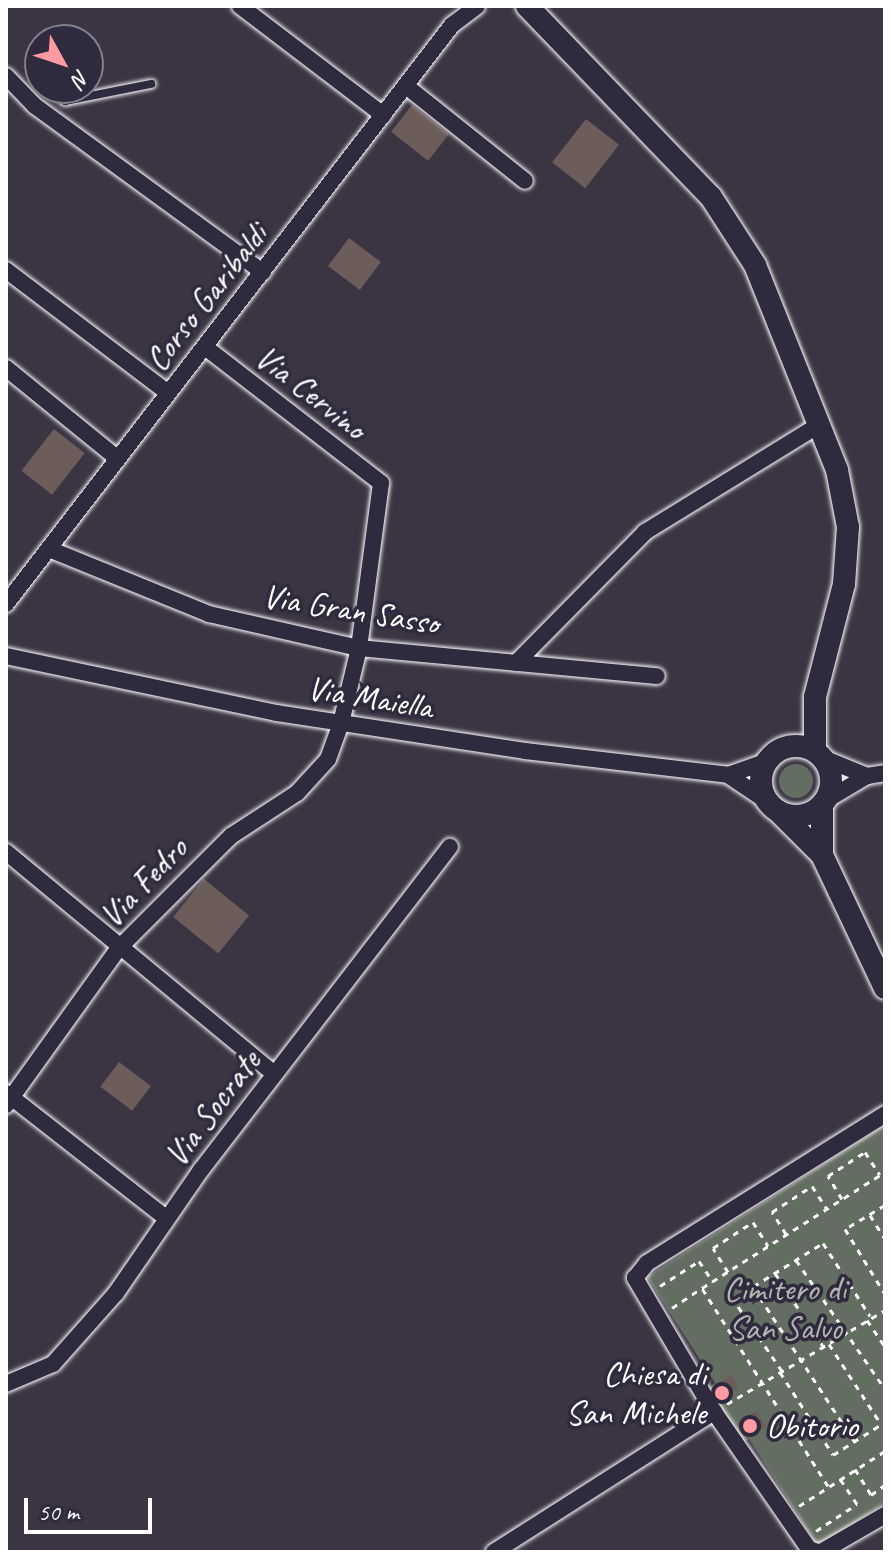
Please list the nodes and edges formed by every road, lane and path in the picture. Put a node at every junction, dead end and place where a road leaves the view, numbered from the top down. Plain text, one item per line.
1 (240, 6) edge
2 (456, 6) edge
3 (477, 6) edge
4 (513, 6) edge
5 (532, 13) edge
6 (452, 25) junction
7 (6, 77) edge
8 (151, 84) dead end
9 (406, 86) junction
10 (104, 93) edge
11 (383, 115) junction
12 (525, 181) dead end
13 (6, 270) edge
14 (263, 272) junction
15 (205, 347) junction
16 (6, 368) edge
17 (168, 393) junction
18 (819, 425) junction
19 (118, 459) junction
20 (381, 483) joint
21 (49, 549) junction
22 (9, 594) edge
23 (359, 648) junction
24 (6, 656) edge
25 (516, 663) junction
26 (657, 676) dead end
27 (815, 697) junction
28 (341, 723) junction
29 (775, 755) junction
30 (819, 755) junction
31 (885, 773) edge
32 (728, 775) junction
33 (867, 776) junction
34 (824, 803) junction
35 (773, 806) junction
36 (450, 847) dead end
37 (6, 852) edge
38 (822, 855) junction
39 (119, 948) junction
40 (885, 988) edge
41 (274, 1074) junction
42 (8, 1099) edge
43 (885, 1114) edge
44 (884, 1174) edge
45 (842, 1199) junction
46 (885, 1205) edge
47 (827, 1209) junction
48 (870, 1214) junction
49 (166, 1218) junction
50 (787, 1234) junction
51 (885, 1239) edge
52 (768, 1246) junction
53 (796, 1260) junction
54 (728, 1272) junction
55 (775, 1273) junction
56 (713, 1282) junction
57 (658, 1287) dead end
58 (753, 1287) junction
59 (702, 1288) junction
60 (885, 1294) edge
61 (672, 1309) dead end
62 (885, 1310) edge
63 (868, 1318) junction
64 (846, 1331) junction
65 (826, 1344) junction
66 (885, 1347) edge
67 (802, 1359) junction
68 (781, 1372) junction
69 (764, 1382) junction
70 (6, 1384) edge
71 (885, 1389) edge
72 (714, 1412) junction
73 (883, 1423) edge
74 (854, 1441) junction
75 (885, 1451) edge
76 (855, 1469) junction
77 (840, 1479) junction
78 (885, 1485) edge
79 (828, 1486) junction
80 (799, 1506) dead end
81 (885, 1515) edge
82 (816, 1531) dead end
83 (494, 1552) edge
84 (819, 1552) edge

1 - 11 street
2 - 6 street, Corso Garibaldi
3 - 6 street, Corso Garibaldi
4 - 5 street
5 - 18 street
6 - 9 street, Corso Garibaldi
7 - 14 street
8 - 10 lane
9 - 11 street, Corso Garibaldi
9 - 12 street
11 - 14 street, Corso Garibaldi
13 - 17 street
14 - 15 street, Corso Garibaldi
15 - 17 street, Corso Garibaldi
15 - 20 street, Via Cervino
16 - 19 street
17 - 19 street, Corso Garibaldi
18 - 25 street
18 - 27 street
19 - 21 street, Corso Garibaldi
20 - 23 street, Via Fedro
21 - 22 street, Corso Garibaldi
21 - 23 street, Via Gran Sasso
23 - 25 street, Via Gran Sasso
23 - 28 street, Via Fedro
24 - 28 street, Via Maiella
25 - 26 street, Via Gran Sasso
27 - 29 street
27 - 30 street
28 - 32 street, Via Maiella
28 - 39 street, Via Fedro
29 - 30 street
29 - 32 street, Via Maiella
29 - 35 street
30 - 33 street
30 - 34 street
31 - 33 street
32 - 35 street, Via Maiella
33 - 34 street
34 - 35 street
34 - 38 street
35 - 38 street
36 - 41 street, Via Socrate
37 - 39 street
38 - 40 street
39 - 41 street
39 - 42 street, Via Fedro
41 - 49 street, Via Socrate
42 - 49 street
43 - 72 street
44 - 45 path
44 - 45 path
45 - 47 path
46 - 48 path
47 - 50 path
47 - 50 path
48 - 51 path
48 - 60 path
49 - 70 street, Via Socrate
50 - 52 path
52 - 54 path
52 - 54 path
53 - 55 path
53 - 63 path
53 - 64 path
54 - 56 path
55 - 58 path
55 - 65 path
56 - 57 path
56 - 59 path
58 - 67 path
58 - 68 path
59 - 61 path
59 - 69 path
62 - 63 path
63 - 64 path
63 - 66 path
64 - 65 path
64 - 71 path
65 - 67 path
65 - 73 path
67 - 68 path
67 - 74 path
68 - 69 path
68 - 74 path
69 - 72 path
69 - 79 path
72 - 83 street
72 - 84 street
73 - 74 path
75 - 76 path
76 - 77 path
76 - 78 path
77 - 79 path
77 - 82 path
79 - 80 path
81 - 84 street

